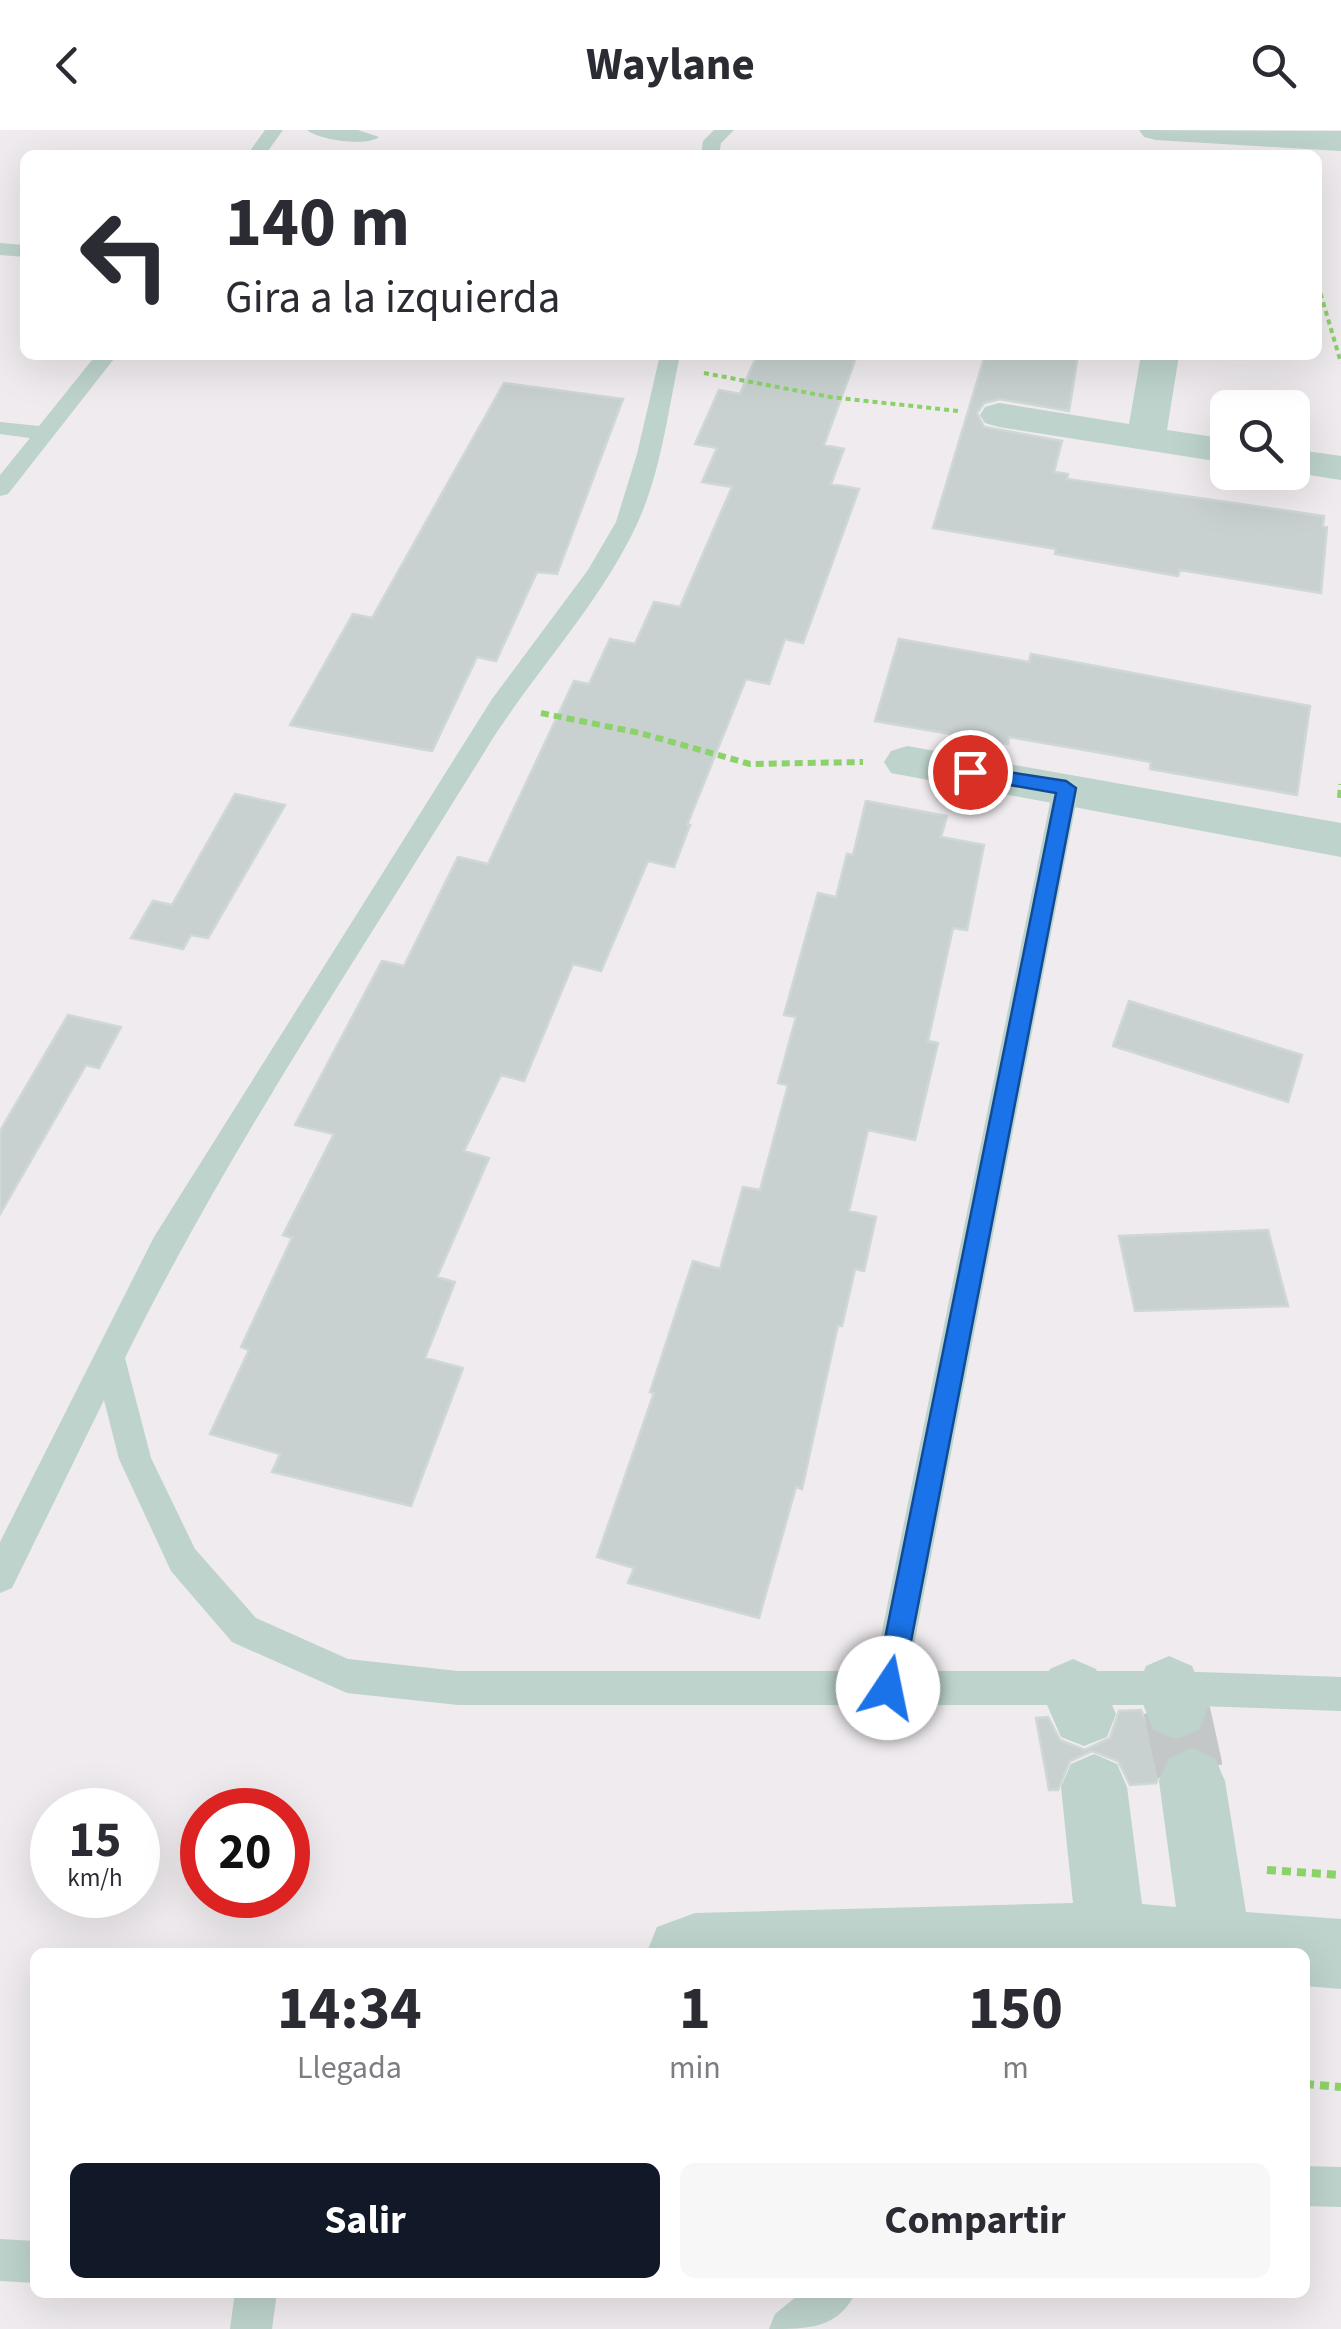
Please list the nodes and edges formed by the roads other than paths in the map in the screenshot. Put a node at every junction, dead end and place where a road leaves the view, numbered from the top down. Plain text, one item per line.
1 (316, 130) edge
2 (726, 130) edge
3 (1156, 130) edge
4 (370, 137) dead end
5 (1341, 141) edge
6 (1198, 145) edge
7 (711, 150) edge
8 (102, 360) edge
9 (669, 360) edge
10 (1159, 360) edge
11 (999, 415) road end
12 (0, 428) edge
13 (44, 433) junction
14 (1146, 438) junction
15 (1210, 448) edge
16 (1310, 464) edge
17 (1341, 468) edge
18 (0, 489) edge
19 (906, 762) road end
20 (1066, 788) junction
21 (1341, 840) edge
22 (109, 1356) junction
23 (0, 1577) edge
24 (888, 1688) junction
25 (1341, 1694) edge
26 (1192, 1781) tunnel mouth
27 (1094, 1787) dead end
28 (1110, 1936) junction
29 (1216, 1942) junction
30 (695, 1948) edge
31 (1278, 1948) edge
32 (1310, 1951) edge
33 (1341, 1954) edge
34 (1310, 2186) edge
35 (1341, 2187) edge
36 (0, 2260) edge
37 (30, 2262) edge
38 (255, 2298) edge
39 (828, 2298) edge
40 (251, 2329) edge
41 (790, 2329) edge

1 - 4 lane
2 - 7 lane
3 - 6 street
5 - 6 street
8 - 13 lane
9 - 22 lane
10 - 14 street
11 - 14 street
12 - 13 lane
13 - 18 lane
14 - 15 street
16 - 17 street
19 - 20 street
20 - 21 street
20 - 24 lane
22 - 23 lane
22 - 24 lane
24 - 25 lane
26 - 29 street
27 - 28 street
28 - 29 street
28 - 30 street
29 - 31 street
32 - 33 street
34 - 35 lane
36 - 37 lane
38 - 40 lane
39 - 41 lane

